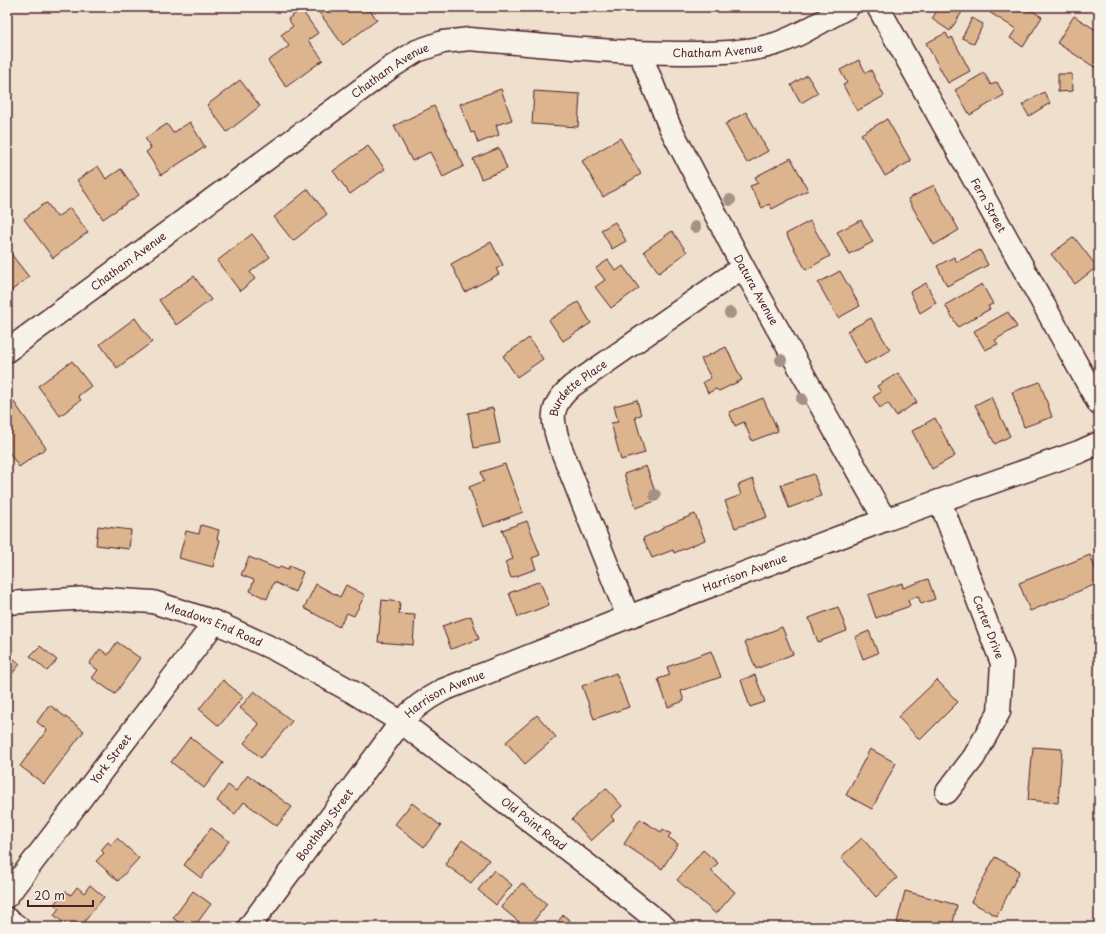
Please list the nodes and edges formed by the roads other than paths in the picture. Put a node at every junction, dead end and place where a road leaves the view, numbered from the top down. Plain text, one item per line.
1 (848, 7) edge
2 (878, 7) edge
3 (640, 53) junction
4 (743, 267) junction
5 (7, 351) edge
6 (1099, 404) edge
7 (1099, 443) edge
8 (940, 501) junction
9 (885, 520) junction
10 (7, 603) edge
11 (628, 617) junction
12 (215, 622) junction
13 (401, 722) junction
14 (947, 792) dead end
15 (7, 896) edge
16 (7, 919) edge
17 (18, 927) edge
18 (249, 927) edge
19 (665, 927) edge

1 - 3 street, Chatham Avenue
2 - 6 street, Fern Street
3 - 4 street, Datura Avenue
3 - 5 street, Chatham Avenue
4 - 9 street, Datura Avenue
4 - 11 street, Burdette Place
7 - 8 street, Harrison Avenue
8 - 9 street, Harrison Avenue
8 - 14 street, Carter Drive
9 - 11 street, Harrison Avenue
10 - 12 street, Meadows End Road
11 - 13 street, Harrison Avenue
12 - 13 street, Meadows End Road
12 - 15 street, York Street
13 - 18 street, Boothbay Street
13 - 19 street, Old Point Road
16 - 17 street

